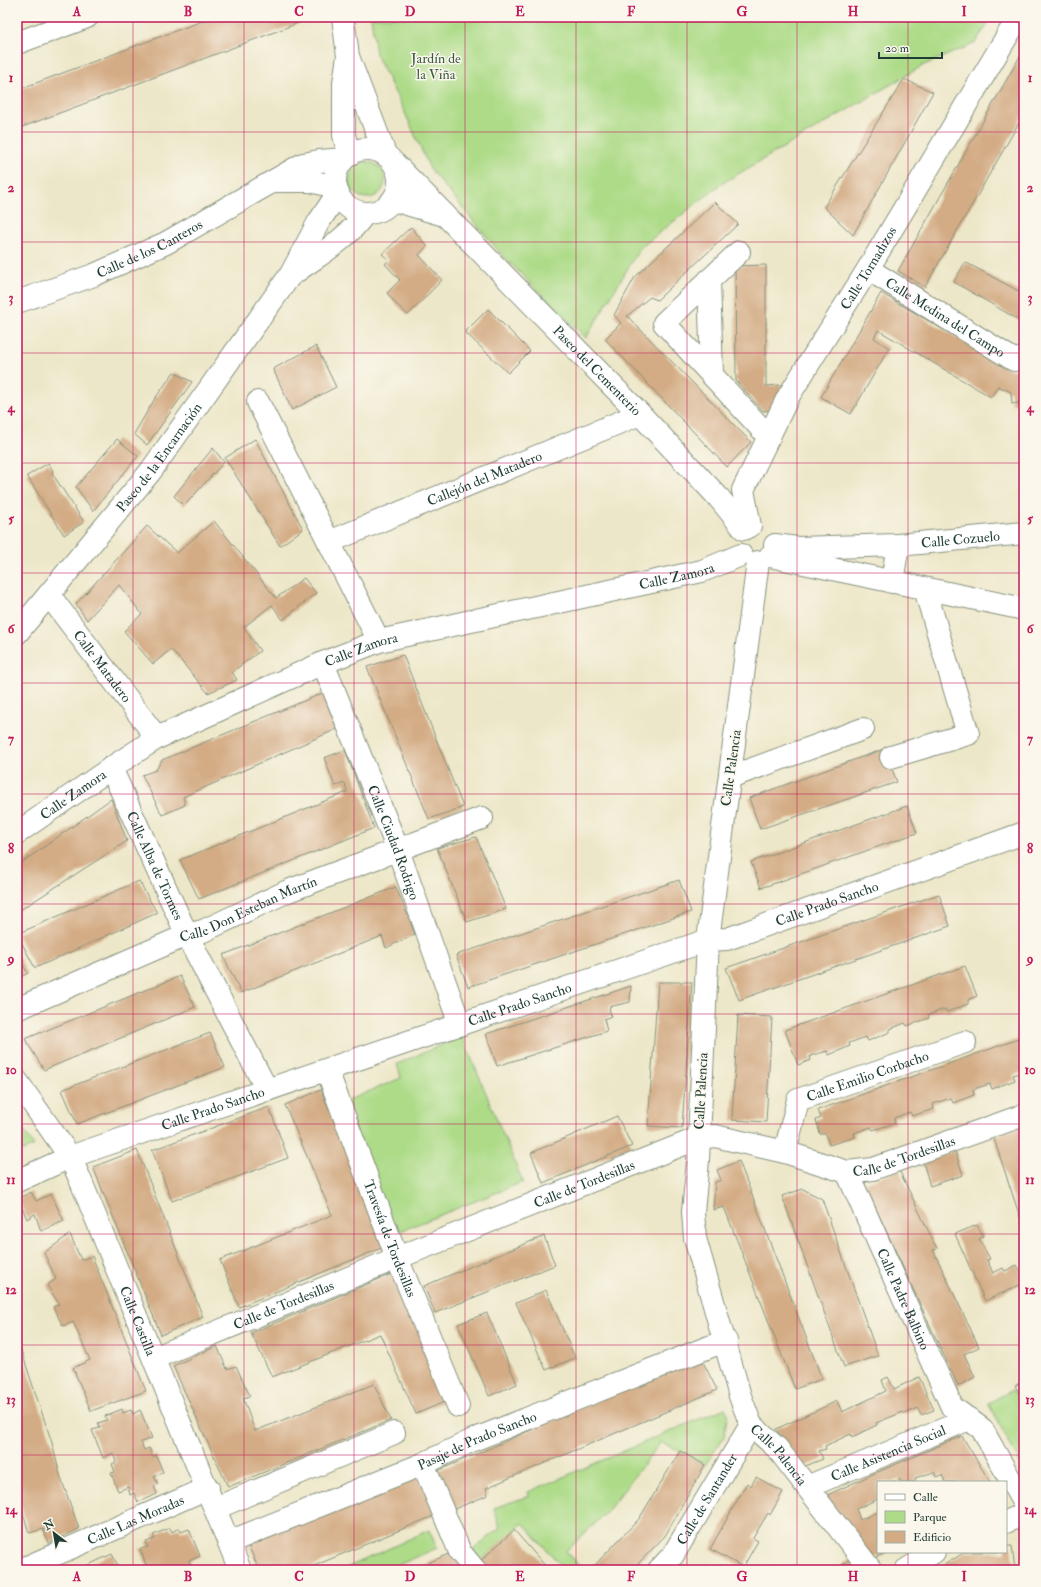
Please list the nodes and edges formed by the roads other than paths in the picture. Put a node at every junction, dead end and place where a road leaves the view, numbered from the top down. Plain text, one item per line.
1 (87, 17) edge
2 (343, 17) edge
3 (1015, 17) edge
4 (17, 43) edge
5 (348, 56) junction
6 (347, 157) junction
7 (390, 159) junction
8 (275, 181) junction
9 (337, 190) junction
10 (393, 200) junction
11 (365, 213) junction
12 (447, 216) junction
13 (739, 252) dead end
14 (868, 269) junction
15 (291, 274) junction
16 (709, 280) junction
17 (17, 302) edge
18 (1024, 358) edge
19 (712, 375) junction
20 (258, 402) dead end
21 (640, 414) junction
22 (769, 437) junction
23 (747, 528) junction
24 (1024, 533) edge
25 (329, 542) junction
26 (898, 545) junction
27 (761, 554) junction
28 (892, 582) junction
29 (925, 589) junction
30 (49, 595) junction
31 (1024, 610) edge
32 (17, 633) edge
33 (379, 641) junction
34 (323, 663) junction
35 (863, 729) dead end
36 (157, 738) junction
37 (891, 757) dead end
38 (111, 768) junction
39 (730, 777) junction
40 (482, 818) dead end
41 (17, 833) edge
42 (1024, 833) edge
43 (398, 850) junction
44 (187, 935) junction
45 (708, 940) junction
46 (17, 1009) edge
47 (460, 1025) junction
48 (966, 1042) dead end
49 (326, 1070) junction
50 (17, 1081) edge
51 (267, 1090) junction
52 (1024, 1115) edge
53 (699, 1138) junction
54 (785, 1152) junction
55 (70, 1157) junction
56 (847, 1172) junction
57 (17, 1181) edge
58 (397, 1258) junction
59 (726, 1341) junction
60 (154, 1358) junction
61 (458, 1406) dead end
62 (968, 1419) junction
63 (751, 1425) junction
64 (394, 1433) dead end
65 (422, 1464) junction
66 (807, 1487) junction
67 (208, 1488) junction
68 (1024, 1504) edge
69 (216, 1508) junction
70 (1024, 1514) edge
71 (1007, 1522) edge
72 (229, 1542) junction
73 (932, 1553) edge
74 (20, 1570) edge
75 (240, 1570) edge
76 (475, 1570) edge
77 (659, 1570) edge
78 (871, 1570) edge
79 (906, 1570) edge

1 - 4 street
2 - 5 street, Paseo del Cementerio
3 - 14 street, Calle Tornadizos
5 - 6 street, Paseo del Cementerio
5 - 7 street, Paseo del Cementerio
6 - 7 street
6 - 8 street, Calle de los Canteros
6 - 9 street
7 - 10 street
7 - 12 street, Paseo del Cementerio
8 - 9 street, Calle de los Canteros
8 - 17 street, Calle de los Canteros
9 - 11 street
9 - 15 street, Paseo de la Encarnación
10 - 11 street
10 - 12 street, Paseo del Cementerio
11 - 15 street, Paseo de la Encarnación
12 - 21 street, Paseo del Cementerio
13 - 16 street
14 - 18 street, Calle Medina del Campo
14 - 22 street, Calle Tornadizos
15 - 30 street, Paseo de la Encarnación
16 - 19 street
16 - 19 street
19 - 22 street
20 - 25 street
21 - 23 street, Paseo del Cementerio
21 - 25 street, Callejón del Matadero
22 - 23 street, Calle Tornadizos
23 - 27 street, Calle Palencia
23 - 27 street
24 - 26 street, Calle Cozuelo
25 - 33 street
26 - 27 street, Calle Cozuelo
26 - 28 street
27 - 28 street
27 - 33 street, Calle Zamora
27 - 39 street, Calle Palencia
28 - 29 street
29 - 31 street
29 - 37 street
30 - 32 street, Paseo de la Encarnación
30 - 36 street, Calle Matadero
33 - 34 street, Calle Zamora
34 - 36 street, Calle Zamora
34 - 43 street, Calle Ciudad Rodrigo
35 - 39 street
36 - 38 street, Calle Zamora
38 - 41 street, Calle Zamora
38 - 44 street, Calle Alba de Tormes
39 - 45 street, Calle Palencia
40 - 43 street, Calle Don Esteban Martín
42 - 45 street, Calle Prado Sancho
43 - 44 street, Calle Don Esteban Martín
43 - 47 street, Calle Ciudad Rodrigo
44 - 46 street, Calle Don Esteban Martín
44 - 51 street, Calle Alba de Tormes
45 - 47 street, Calle Prado Sancho
45 - 53 street, Calle Palencia
47 - 49 street, Calle Prado Sancho
48 - 54 street, Calle Emilio Corbacho
49 - 51 street, Calle Prado Sancho
49 - 58 street, Travesía de Tordesillas
50 - 55 street, Calle Castilla
51 - 55 street, Calle Prado Sancho
52 - 56 street, Calle de Tordesillas
53 - 54 street, Calle de Tordesillas
53 - 58 street, Calle de Tordesillas
53 - 59 street, Calle Palencia
54 - 56 street, Calle de Tordesillas
55 - 57 street, Calle Prado Sancho
55 - 60 street, Calle Castilla
56 - 62 street, Calle Padre Balbino
58 - 60 street, Calle de Tordesillas
58 - 61 street, Travesía de Tordesillas
59 - 63 street, Calle Palencia
59 - 65 street, Pasaje de Prado Sancho
60 - 67 street, Calle Castilla
62 - 66 street, Calle Asistencia Social
62 - 68 street, Calle Padre Balbino
63 - 66 street, Calle Palencia
63 - 77 street, Calle de Santander
64 - 69 street
65 - 72 street, Pasaje de Prado Sancho
65 - 76 street
66 - 78 street, Calle Palencia
67 - 69 street, Calle Castilla
67 - 74 street, Calle Las Moradas
69 - 72 street, Calle Castilla
70 - 71 street
72 - 75 street, Calle Castilla
73 - 79 street

